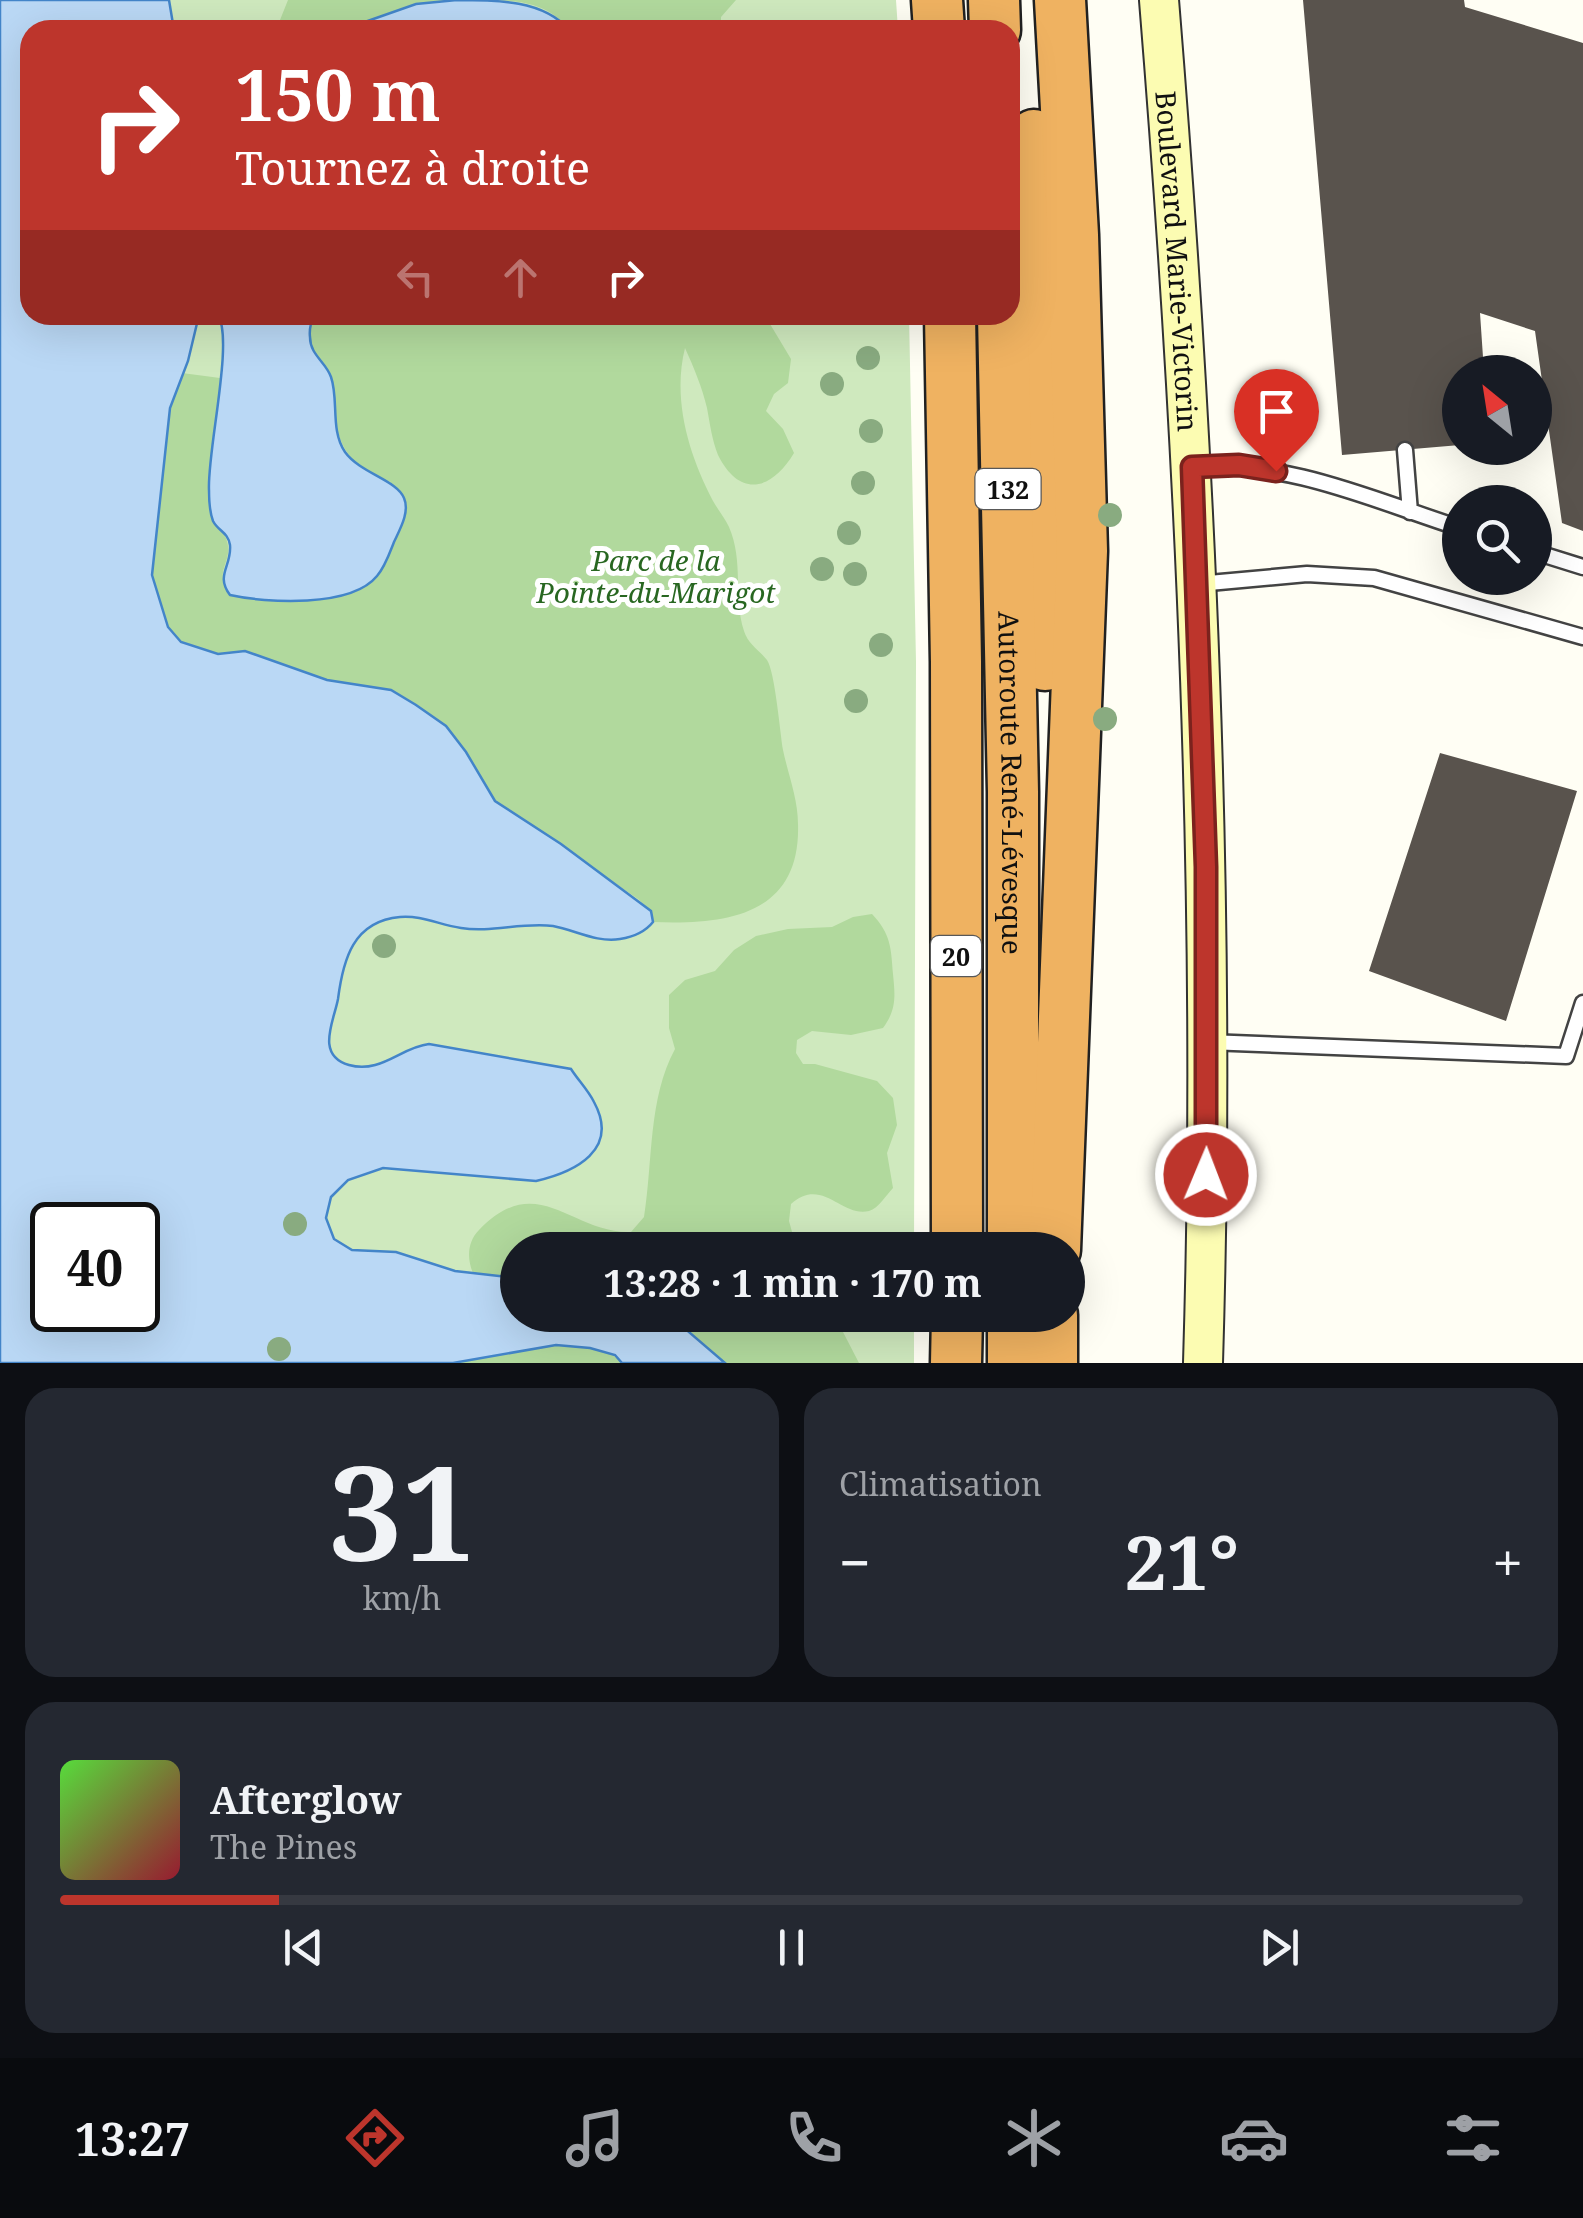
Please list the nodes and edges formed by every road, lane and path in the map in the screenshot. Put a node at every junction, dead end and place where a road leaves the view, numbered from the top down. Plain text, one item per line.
1 (1026, 0) edge
2 (1060, 0) edge
3 (1160, 0) edge
4 (950, 325) edge
5 (1003, 325) edge
6 (1405, 450) dead end
7 (1192, 467) junction
8 (1410, 512) junction
9 (1442, 522) edge
10 (1552, 557) edge
11 (1583, 567) edge
12 (1198, 584) junction
13 (1583, 637) edge
14 (1583, 1004) edge
15 (1207, 1042) junction
16 (957, 1232) edge
17 (1013, 1232) edge
18 (1053, 1232) edge
19 (1054, 1232) edge
20 (956, 1332) edge
21 (1040, 1332) edge
22 (956, 1363) edge
23 (1013, 1363) edge
24 (1203, 1363) edge

1 - 18 highway
2 - 19 highway
3 - 7 street, Boulevard Marie-Victorin
4 - 16 highway, Autoroute René-Lévesque / 20
5 - 17 highway, Autoroute René-Lévesque / 132
6 - 8 lane
7 - 8 lane
7 - 12 street, Boulevard Marie-Victorin
8 - 9 lane
10 - 11 lane
12 - 13 lane
12 - 15 street, Boulevard Marie-Victorin
14 - 15 lane
15 - 24 street, Boulevard Marie-Victorin
20 - 22 highway
21 - 23 highway

